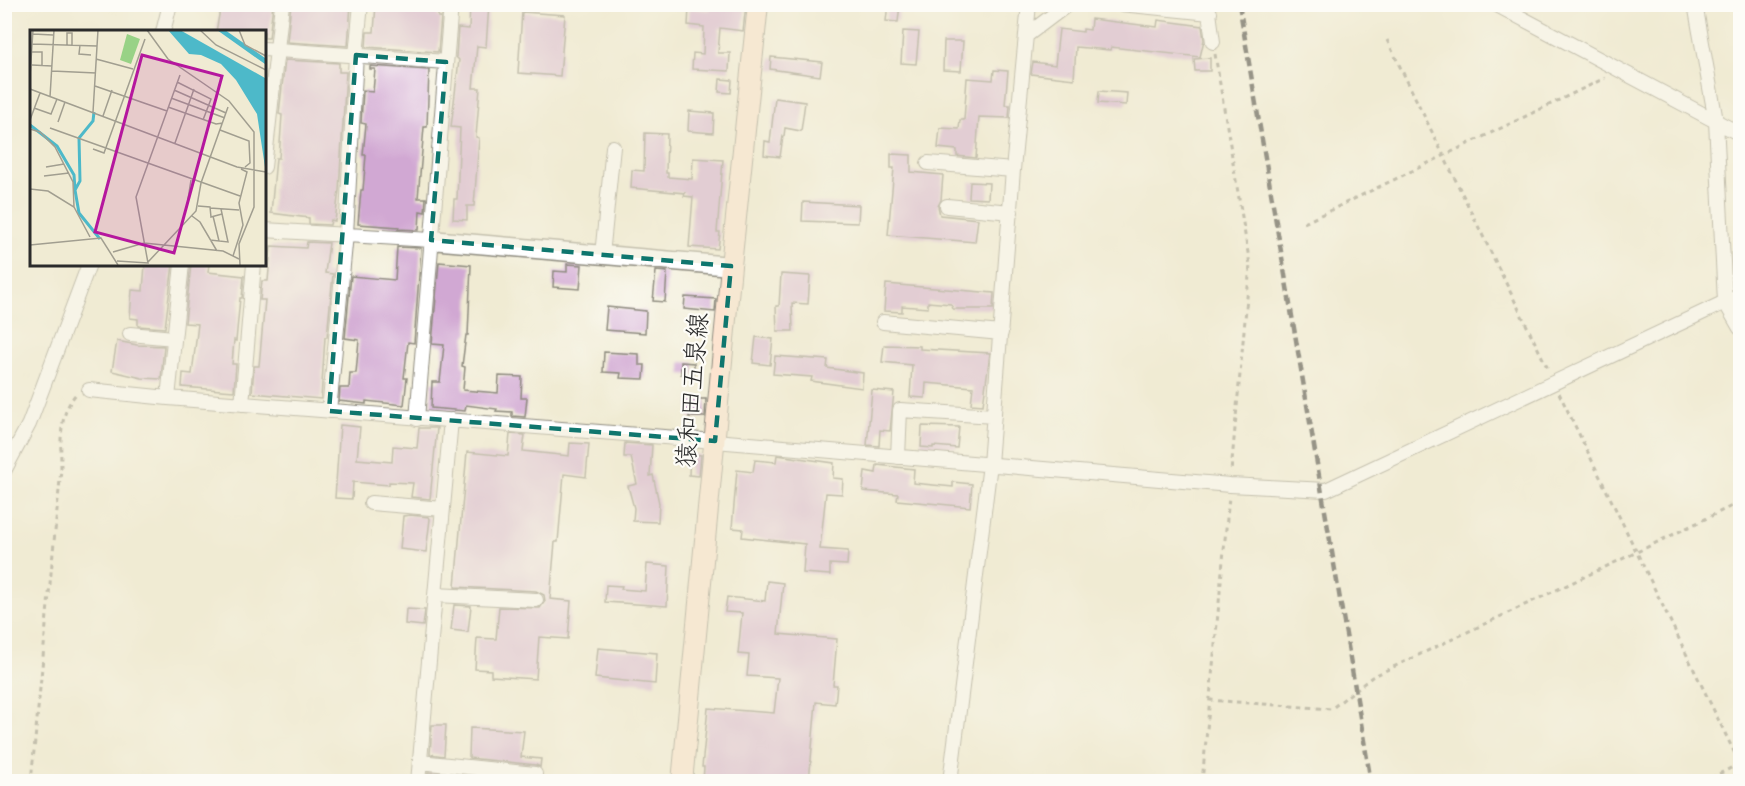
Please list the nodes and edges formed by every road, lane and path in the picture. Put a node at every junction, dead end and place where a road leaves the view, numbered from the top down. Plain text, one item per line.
1 (170, 4) edge
2 (282, 4) edge
3 (361, 4) edge
4 (451, 4) edge
5 (758, 4) edge
6 (1029, 4) edge
7 (1068, 4) edge
8 (1121, 4) edge
9 (1495, 4) edge
10 (1695, 4) edge
11 (1209, 9) edge
12 (164, 30) edge
13 (1027, 35) junction
14 (1387, 40) dead end
15 (1213, 42) joint
16 (271, 49) edge
17 (356, 55) junction
18 (446, 62) junction
19 (1620, 70) junction
20 (1716, 121) junction
21 (266, 133) edge
22 (1740, 134) edge
23 (613, 147) dead end
24 (1443, 156) junction
25 (928, 164) dead end
26 (1013, 170) junction
27 (946, 206) dead end
28 (1011, 212) junction
29 (1304, 223) dead end
30 (266, 230) edge
31 (346, 234) junction
32 (431, 240) junction
33 (602, 255) junction
34 (88, 266) edge
35 (182, 266) edge
36 (254, 266) edge
37 (730, 266) junction
38 (1740, 295) edge
39 (1725, 302) junction
40 (883, 322) dead end
41 (1740, 328) edge
42 (130, 333) dead end
43 (1001, 333) junction
44 (174, 338) junction
45 (1554, 382) junction
46 (89, 390) joint
47 (168, 398) junction
48 (242, 404) junction
49 (329, 411) junction
50 (994, 416) junction
51 (417, 418) junction
52 (451, 420) junction
53 (715, 441) junction
54 (898, 457) junction
55 (990, 464) junction
56 (4, 471) edge
57 (1230, 485) junction
58 (1740, 502) edge
59 (371, 503) dead end
60 (443, 509) junction
61 (1637, 552) junction
62 (435, 595) junction
63 (536, 600) dead end
64 (1209, 700) junction
65 (420, 762) junction
66 (1740, 764) edge
67 (535, 774) dead end
68 (31, 782) edge
69 (418, 782) edge
70 (682, 782) edge
71 (950, 782) edge
72 (1202, 782) edge
73 (1702, 782) edge

1 - 12 street
2 - 16 street
3 - 17 street
4 - 18 street
5 - 37 main road, 猿和田五泉線
6 - 13 street
7 - 13 street
8 - 11 street
9 - 19 street
10 - 20 street
11 - 15 street
13 - 26 street
14 - 24 path
15 - 57 path
16 - 17 street
16 - 21 street
17 - 18 street
17 - 31 street
18 - 32 street
19 - 20 street
19 - 24 path
20 - 22 street
20 - 39 street
23 - 33 street
24 - 29 path
24 - 45 path
25 - 26 street
26 - 28 street
27 - 28 street
28 - 43 street
30 - 31 street
31 - 32 street
31 - 49 street
32 - 33 street
32 - 51 street
33 - 37 street
34 - 56 street
35 - 44 street
36 - 48 street
37 - 53 main road, 猿和田五泉線
38 - 39 street
39 - 41 street
39 - 45 street
40 - 43 street
42 - 44 street
43 - 50 street
44 - 47 street
45 - 57 street
45 - 61 path
46 - 47 street
46 - 68 path
47 - 48 street
48 - 49 street
49 - 51 street
50 - 54 street
50 - 55 street
51 - 52 street
52 - 53 street
52 - 60 street
53 - 54 street
53 - 70 main road, 猿和田五泉線
54 - 55 street
55 - 57 street
55 - 71 street
57 - 64 path
58 - 61 path
59 - 60 street
60 - 62 street
61 - 64 path
61 - 66 path
62 - 63 street
62 - 65 street
64 - 72 path
65 - 67 street
65 - 69 street
66 - 73 path

